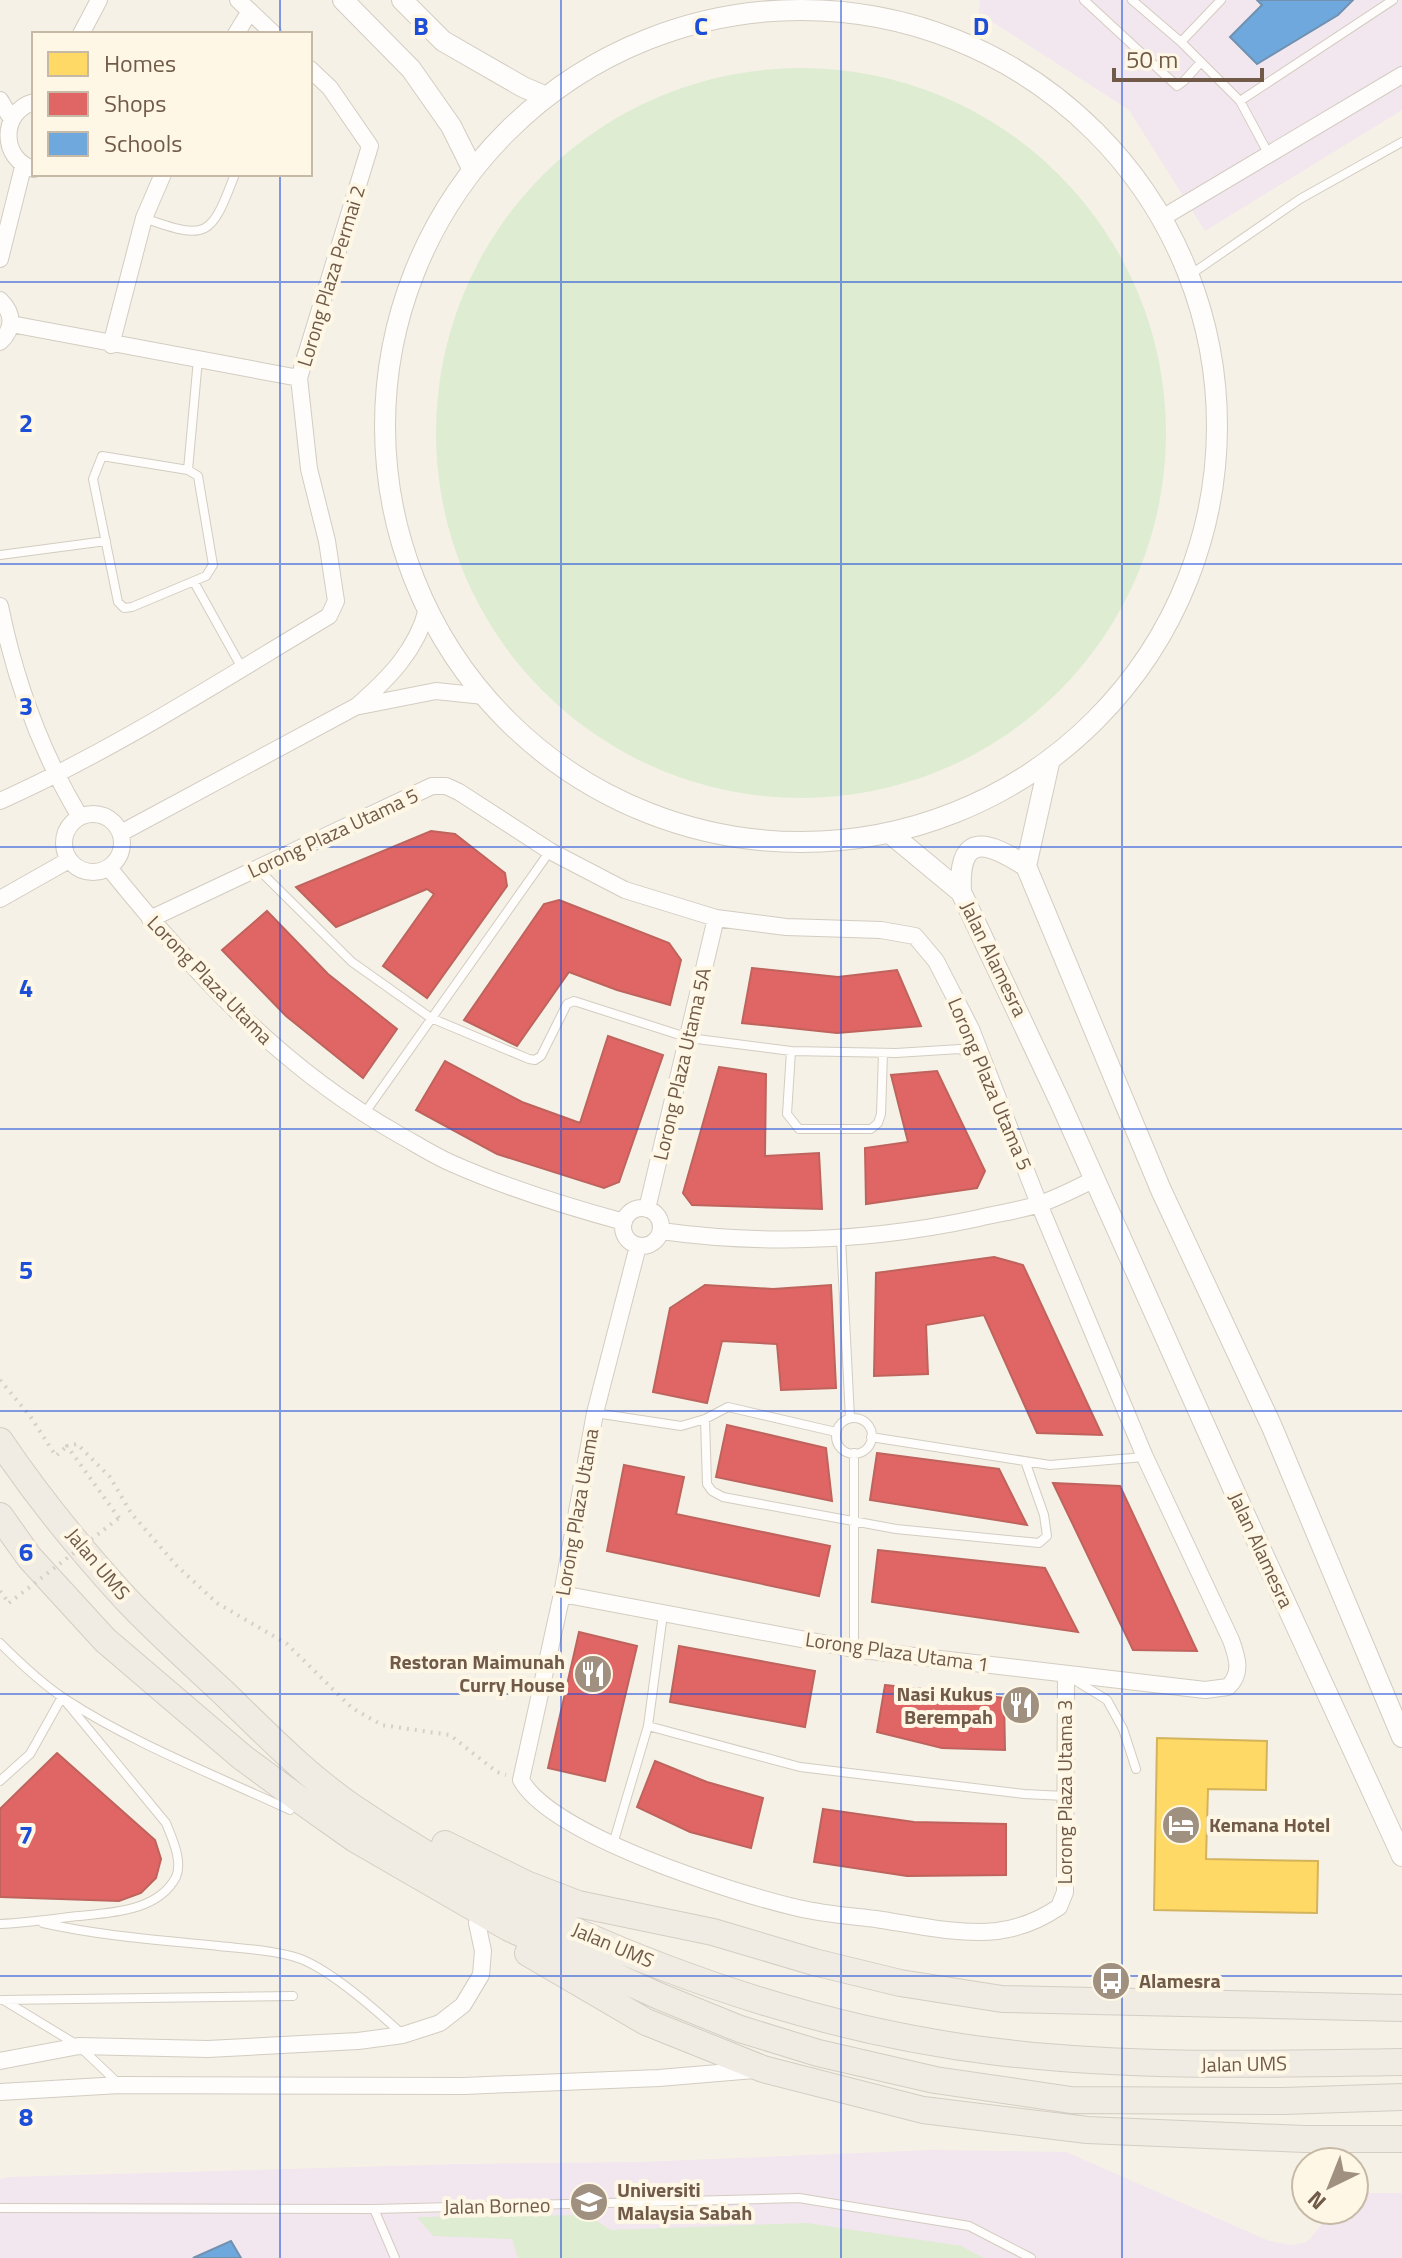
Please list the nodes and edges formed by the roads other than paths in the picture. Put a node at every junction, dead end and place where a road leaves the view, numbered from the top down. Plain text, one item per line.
1 (99, 0) edge
2 (343, 0) edge
3 (402, 0) edge
4 (1084, 0) edge
5 (1132, 0) edge
6 (1221, 0) edge
7 (1393, 0) edge
8 (244, 5) edge
9 (82, 32) edge
10 (237, 32) edge
11 (272, 32) edge
12 (1181, 42) junction
13 (1201, 62) junction
14 (312, 71) edge
15 (1402, 75) edge
16 (544, 96) junction
17 (0, 100) edge
18 (1240, 101) junction
19 (32, 103) edge
20 (9, 115) junction
21 (1402, 142) edge
22 (1268, 153) junction
23 (28, 168) edge
24 (472, 168) junction
25 (162, 176) edge
26 (234, 176) edge
27 (144, 218) junction
28 (1162, 218) junction
29 (0, 259) edge
30 (1187, 277) junction
31 (0, 300) edge
32 (11, 324) junction
33 (0, 342) edge
34 (111, 345) junction
35 (198, 358) junction
36 (299, 378) junction
37 (188, 470) junction
38 (106, 541) junction
39 (0, 555) edge
40 (194, 582) junction
41 (0, 606) edge
42 (427, 609) junction
43 (242, 668) junction
44 (484, 696) junction
45 (357, 706) junction
46 (1049, 763) junction
47 (55, 776) junction
48 (0, 801) edge
49 (80, 817) junction
50 (121, 833) junction
51 (891, 834) junction
52 (550, 851) junction
53 (69, 860) junction
54 (1026, 866) junction
55 (109, 868) junction
56 (257, 869) junction
57 (961, 892) junction
58 (0, 899) edge
59 (716, 918) junction
60 (150, 919) junction
61 (431, 1018) junction
62 (689, 1038) junction
63 (791, 1051) junction
64 (883, 1053) junction
65 (986, 1068) junction
66 (364, 1114) junction
67 (1095, 1179) junction
68 (1039, 1204) junction
69 (647, 1209) junction
70 (624, 1222) junction
71 (661, 1231) junction
72 (841, 1239) junction
73 (638, 1246) junction
74 (595, 1413) junction
75 (850, 1418) junction
76 (705, 1419) junction
77 (836, 1432) junction
78 (871, 1437) junction
79 (0, 1441) edge
80 (854, 1453) junction
81 (1145, 1457) junction
82 (1025, 1461) junction
83 (0, 1516) edge
84 (854, 1522) junction
85 (562, 1594) junction
86 (663, 1614) junction
87 (0, 1643) edge
88 (854, 1649) junction
89 (1066, 1674) junction
90 (1233, 1683) joint
91 (62, 1697) junction
92 (648, 1726) junction
93 (1402, 1737) edge
94 (242, 1757) junction
95 (1136, 1769) dead end
96 (304, 1770) junction
97 (521, 1780) joint
98 (0, 1781) edge
99 (1065, 1796) junction
100 (290, 1810) junction
101 (613, 1844) junction
102 (1402, 1856) edge
103 (34, 1921) junction
104 (477, 1923) junction
105 (0, 1924) edge
106 (1402, 1987) edge
107 (293, 1996) dead end
108 (1, 1999) edge
109 (1390, 2007) edge
110 (403, 2035) junction
111 (79, 2046) junction
112 (0, 2061) edge
113 (1402, 2062) edge
114 (763, 2069) junction
115 (120, 2085) junction
116 (0, 2092) edge
117 (1402, 2097) edge
118 (1402, 2139) edge
119 (0, 2208) edge
120 (374, 2209) junction
121 (395, 2258) edge
122 (1031, 2258) edge

1 - 9 street
2 - 24 street
3 - 16 street
4 - 13 lane
5 - 12 lane
6 - 12 lane
7 - 18 lane
8 - 10 street
8 - 11 street
12 - 13 lane
13 - 18 lane
14 - 36 street, Lorong Plaza Permai 2
15 - 22 street
16 - 24 street
16 - 28 street
17 - 20 street
18 - 22 lane
19 - 20 street
20 - 23 street
21 - 30 lane
22 - 28 street
23 - 29 street
24 - 42 street
25 - 27 street
26 - 27 lane
27 - 34 street
28 - 30 street
30 - 46 street
31 - 32 street
32 - 33 street
32 - 34 street
34 - 35 street
35 - 36 street
35 - 37 lane
36 - 43 street, Lorong Plaza Permai 2
37 - 38 lane
37 - 40 lane
38 - 39 lane
38 - 40 lane
40 - 43 lane
41 - 47 street
42 - 44 street
42 - 45 street
43 - 47 street, Lorong Plaza Permai 2
44 - 45 street
44 - 51 street
45 - 50 street
46 - 51 street
46 - 54 street
47 - 48 street, Lorong Plaza Permai 2
47 - 49 street
49 - 50 street
49 - 53 street
50 - 55 street
51 - 57 street
52 - 56 street, Lorong Plaza Utama 5
52 - 59 street, Lorong Plaza Utama 5
52 - 61 lane
53 - 55 street
53 - 58 street
54 - 57 street, Jalan Alamesra
54 - 93 street
55 - 60 street, Lorong Plaza Utama
56 - 60 street, Lorong Plaza Utama 5
56 - 61 lane
57 - 67 street, Jalan Alamesra
59 - 62 street, Lorong Plaza Utama 5A
59 - 65 street, Lorong Plaza Utama 5
60 - 66 street, Lorong Plaza Utama
61 - 62 lane
61 - 66 lane
62 - 63 lane
62 - 69 street, Lorong Plaza Utama 5A
63 - 64 lane
63 - 64 lane
64 - 65 lane
65 - 68 street, Lorong Plaza Utama 5
66 - 70 street, Lorong Plaza Utama
67 - 68 street
67 - 102 street, Jalan Alamesra
68 - 72 street
68 - 81 street, Lorong Plaza Utama 5
69 - 70 street
69 - 71 street
70 - 73 street
71 - 72 street
71 - 73 street
72 - 75 lane
73 - 74 street, Lorong Plaza Utama
74 - 76 lane
74 - 85 street, Lorong Plaza Utama
75 - 77 lane
75 - 78 lane
76 - 77 lane
76 - 84 lane
77 - 80 lane
78 - 80 lane
78 - 82 lane
79 - 96 highway, Jalan UMS
80 - 84 lane
81 - 82 lane
81 - 90 street, Lorong Plaza Utama 5
82 - 84 lane
83 - 94 highway, Jalan UMS
84 - 88 lane
85 - 86 street, Lorong Plaza Utama 1
85 - 97 street, Lorong Plaza Utama
86 - 88 street, Lorong Plaza Utama 1
86 - 92 lane
87 - 91 lane
88 - 89 street, Lorong Plaza Utama 1
89 - 90 street, Lorong Plaza Utama 1
89 - 95 lane
89 - 99 street, Lorong Plaza Utama 3
91 - 98 lane
91 - 100 lane
91 - 103 lane
92 - 99 lane
92 - 101 lane
94 - 100 highway
94 - 117 highway, Jalan UMS
96 - 109 highway
96 - 113 highway, Jalan UMS
97 - 101 street, Lorong Plaza Utama 3
99 - 101 street, Lorong Plaza Utama 3
100 - 104 highway
103 - 105 lane
103 - 110 lane
104 - 110 street
104 - 114 highway
106 - 109 highway
107 - 108 lane
108 - 111 lane
110 - 111 street
111 - 112 street
111 - 115 lane
114 - 115 street
114 - 118 highway
115 - 116 street
119 - 120 lane, Jalan Borneo
120 - 121 lane
120 - 122 lane, Jalan Borneo

